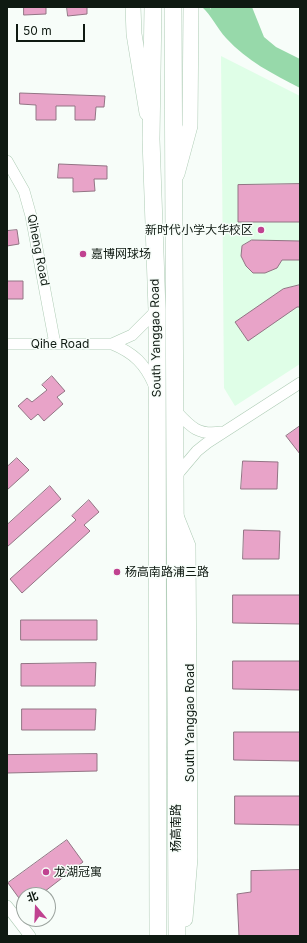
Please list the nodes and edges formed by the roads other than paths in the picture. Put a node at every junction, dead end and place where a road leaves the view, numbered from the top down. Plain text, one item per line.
1 (133, 7) edge
2 (190, 7) edge
3 (153, 11) edge
4 (173, 13) edge
5 (151, 139) junction
6 (7, 161) edge
7 (173, 190) junction
8 (157, 310) junction
9 (7, 344) edge
10 (55, 344) junction
11 (112, 344) junction
12 (300, 383) edge
13 (157, 392) junction
14 (174, 410) junction
15 (222, 432) junction
16 (175, 477) junction
17 (175, 512) junction
18 (158, 514) junction
19 (158, 696) joint
20 (176, 696) joint
21 (7, 906) edge
22 (30, 936) edge
23 (152, 936) edge
24 (158, 936) edge
25 (177, 936) edge
26 (184, 936) edge

1 - 5 main road, South Yanggao Road
2 - 7 main road, South Yanggao Road
3 - 5 highway, South Yanggao Road
4 - 7 highway, South Yanggao Road
5 - 8 highway, South Yanggao Road
6 - 10 street, Qiheng Road
7 - 14 highway, South Yanggao Road
8 - 11 street, Qihe Road
8 - 13 highway, South Yanggao Road
9 - 10 street, Qihe Road
10 - 11 street, Qihe Road
11 - 13 street, Qihe Road
12 - 15 street
13 - 18 highway, South Yanggao Road
14 - 15 street
14 - 16 highway, South Yanggao Road
15 - 16 street
16 - 17 highway, South Yanggao Road
17 - 20 highway, South Yanggao Road
17 - 26 main road, South Yanggao Road
18 - 19 highway, South Yanggao Road
18 - 23 main road, South Yanggao Road
19 - 24 highway, 杨高南路
20 - 25 highway, 杨高南路
21 - 22 street

